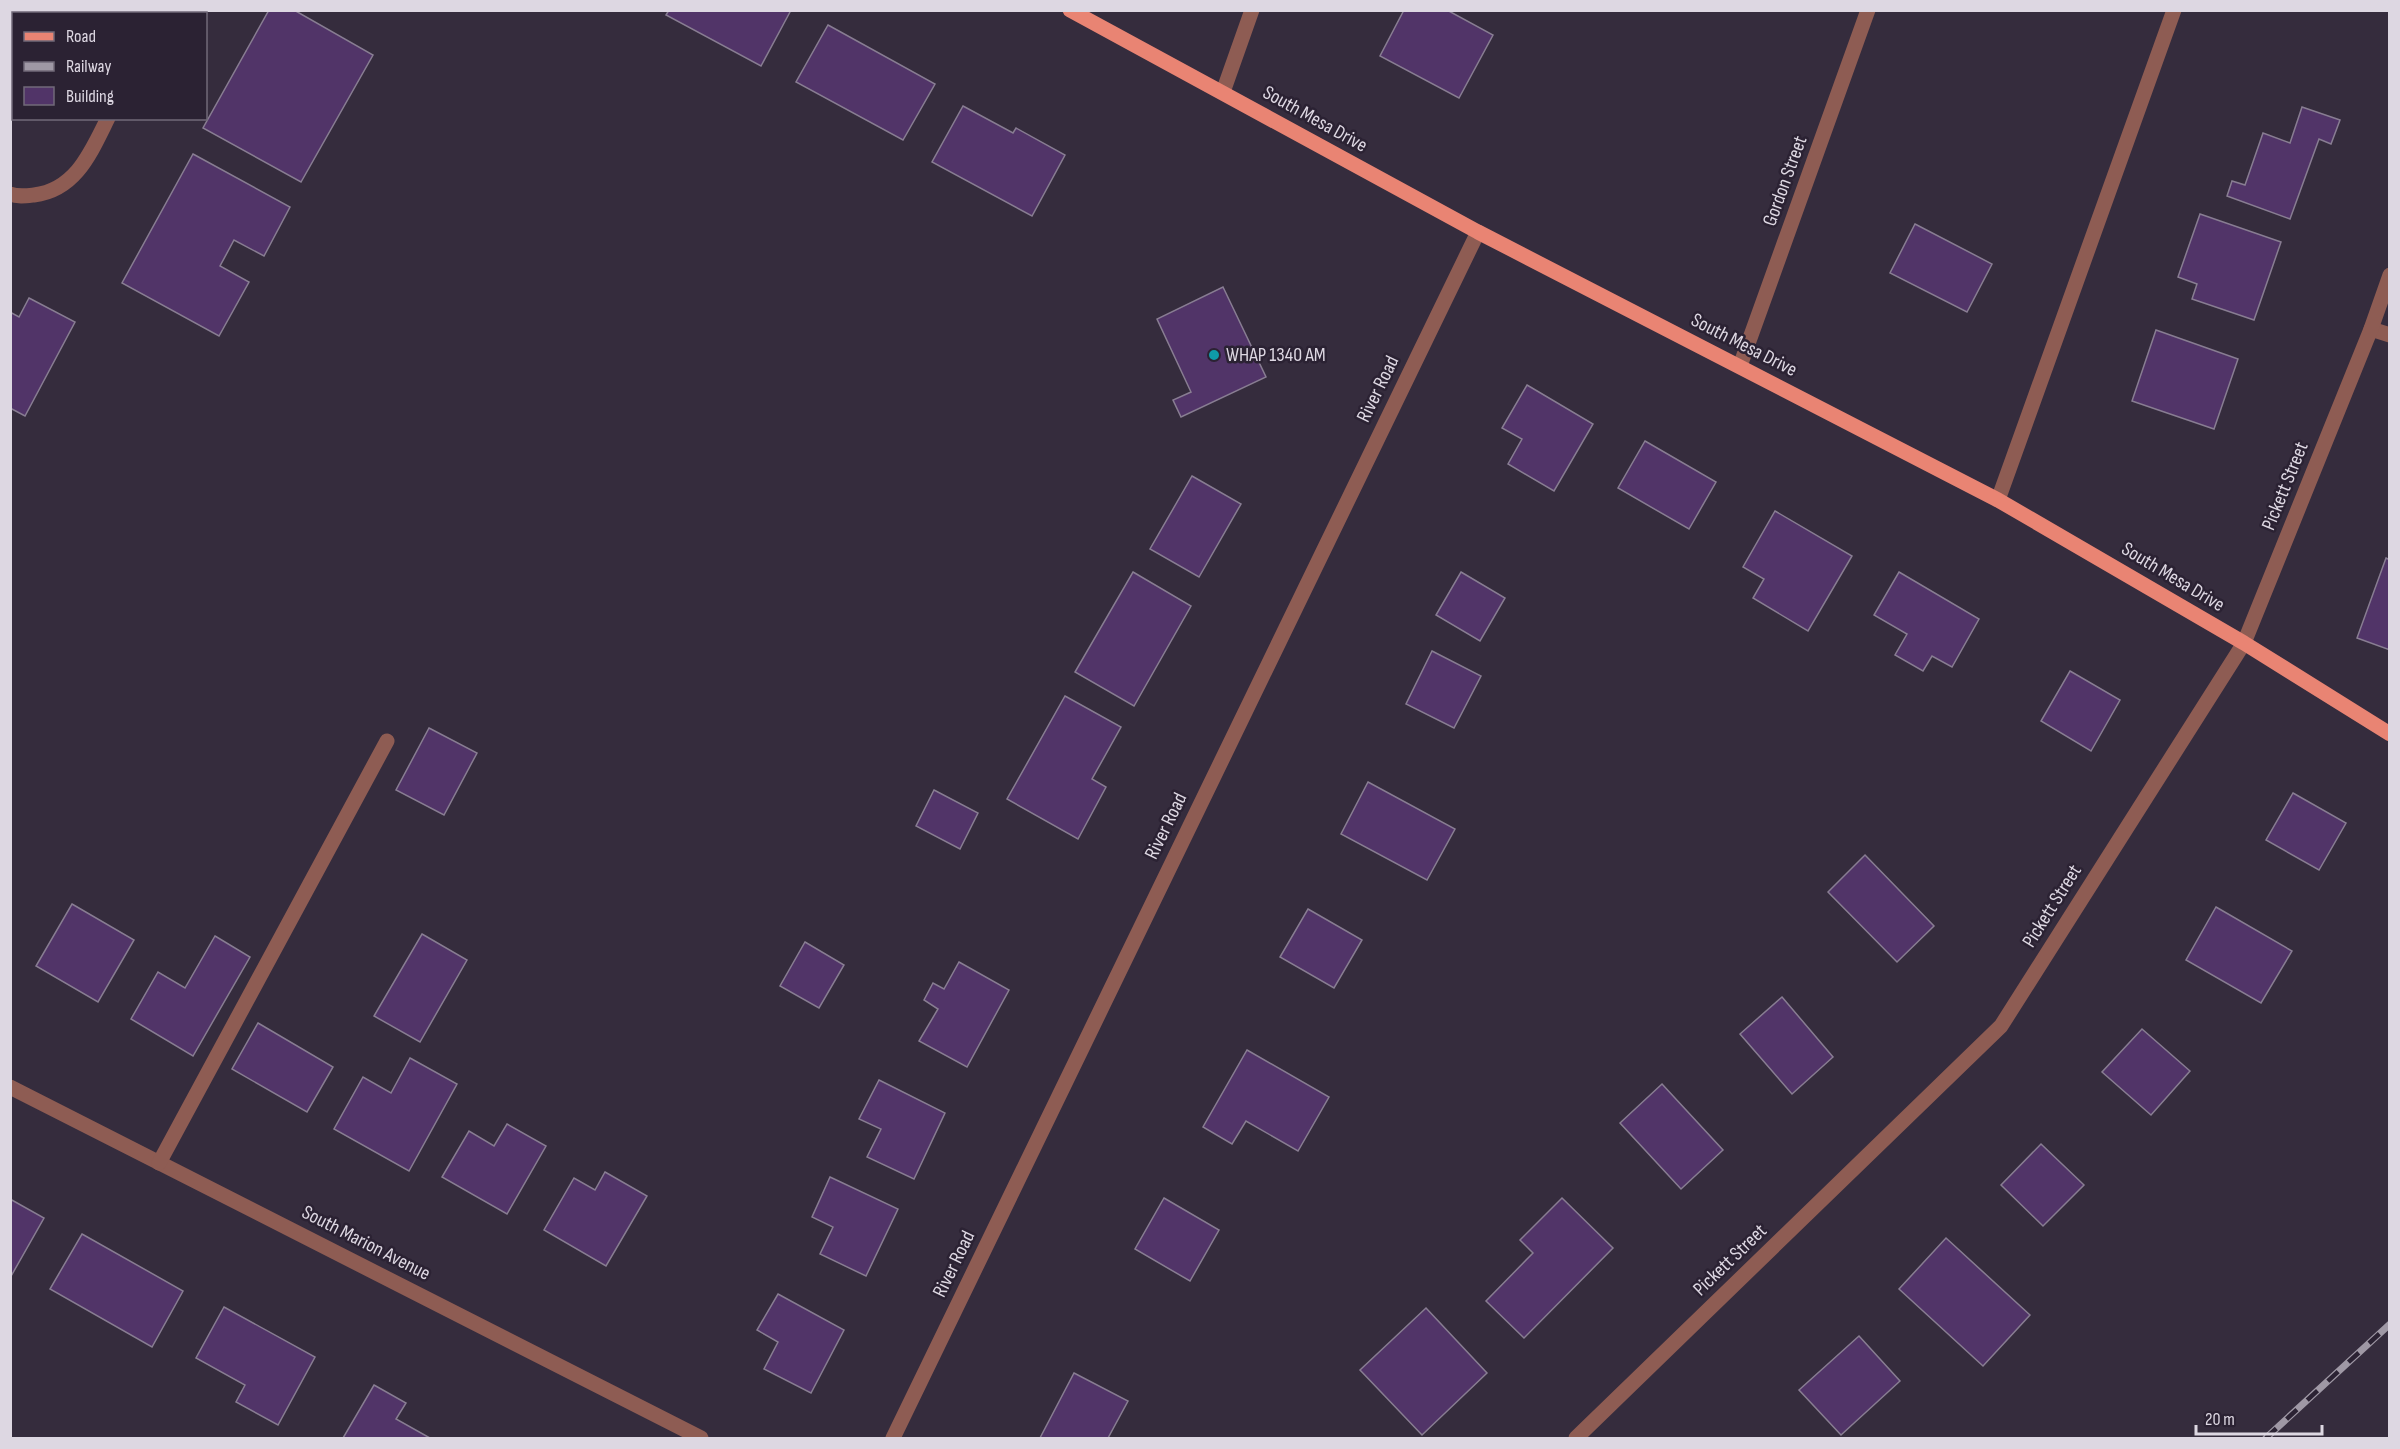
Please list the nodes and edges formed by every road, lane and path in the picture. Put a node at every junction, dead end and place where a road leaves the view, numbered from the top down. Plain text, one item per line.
1 (1070, 10) edge
2 (1252, 10) edge
3 (1868, 10) edge
4 (2174, 10) edge
5 (1223, 92) junction
6 (107, 120) edge
7 (10, 194) edge
8 (1478, 232) junction
9 (2390, 275) edge
10 (2371, 329) junction
11 (2390, 335) edge
12 (1740, 366) junction
13 (1998, 500) junction
14 (2244, 643) junction
15 (2390, 734) edge
16 (387, 741) dead end
17 (10, 1087) edge
18 (159, 1163) junction
19 (701, 1438) edge
20 (893, 1438) edge
21 (1576, 1438) edge

1 - 5 main road, South Mesa Drive
2 - 5 street
3 - 12 street, Gordon Street
4 - 13 street
5 - 8 main road, South Mesa Drive
6 - 7 street
8 - 12 main road, South Mesa Drive
8 - 20 street, River Road
9 - 10 street, Pickett Street
10 - 11 street
10 - 14 street, Pickett Street
12 - 13 main road, South Mesa Drive
13 - 14 main road, South Mesa Drive
14 - 15 main road, South Mesa Drive
14 - 21 street, Pickett Street
16 - 18 street
17 - 18 street, South Marion Avenue
18 - 19 street, South Marion Avenue

